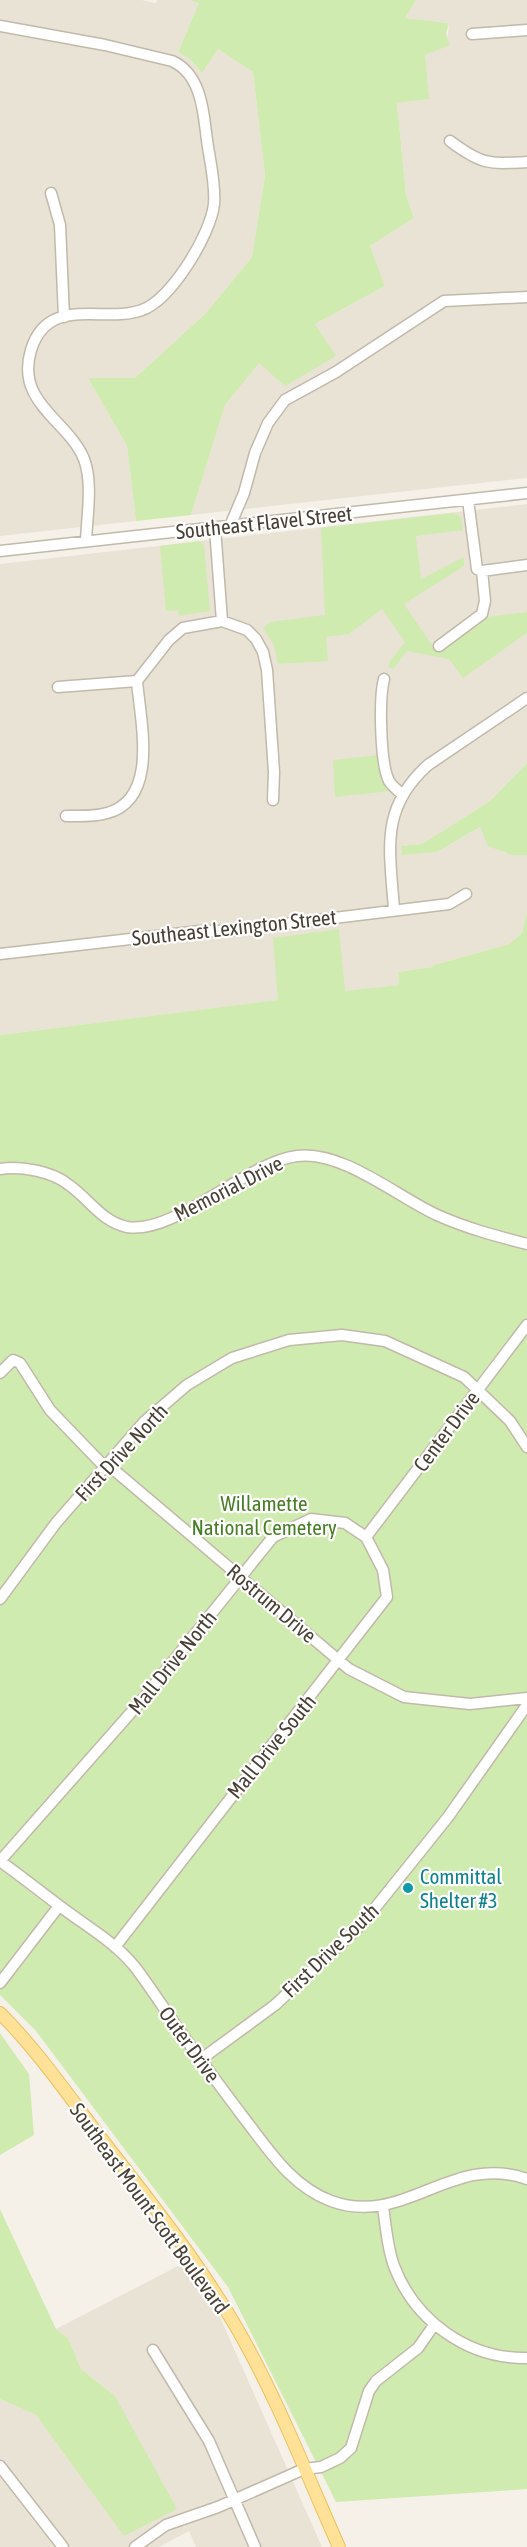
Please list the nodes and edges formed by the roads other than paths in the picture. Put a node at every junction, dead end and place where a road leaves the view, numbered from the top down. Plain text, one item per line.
1 (0, 26) edge
2 (527, 30) edge
3 (472, 34) dead end
4 (450, 141) dead end
5 (527, 162) edge
6 (51, 193) dead end
7 (527, 297) edge
8 (64, 317) junction
9 (527, 493) edge
10 (468, 500) junction
11 (230, 526) junction
12 (214, 528) junction
13 (86, 541) junction
14 (0, 551) edge
15 (527, 565) edge
16 (482, 571) junction
17 (222, 621) junction
18 (439, 646) dead end
19 (384, 679) dead end
20 (137, 681) junction
21 (58, 687) dead end
22 (527, 698) edge
23 (402, 794) junction
24 (273, 800) dead end
25 (66, 816) dead end
26 (466, 894) dead end
27 (394, 910) junction
28 (0, 954) edge
29 (0, 1169) edge
30 (527, 1244) edge
31 (527, 1325) edge
32 (0, 1373) edge
33 (477, 1389) junction
34 (527, 1447) edge
35 (107, 1464) junction
36 (366, 1537) junction
37 (240, 1576) junction
38 (0, 1599) edge
39 (339, 1661) junction
40 (527, 1698) edge
41 (527, 1705) edge
42 (0, 1861) edge
43 (59, 1906) junction
44 (115, 1947) junction
45 (0, 1983) edge
46 (0, 2013) edge
47 (200, 2060) junction
48 (527, 2179) edge
49 (383, 2207) junction
50 (434, 2325) junction
51 (153, 2350) dead end
52 (527, 2358) edge
53 (0, 2466) edge
54 (304, 2469) junction
55 (235, 2499) junction
56 (63, 2547) edge
57 (135, 2547) edge
58 (255, 2547) edge
59 (339, 2547) edge

1 - 8 street
2 - 3 street
4 - 5 street
6 - 8 street
7 - 11 street
8 - 13 street
9 - 10 street, Southeast Flavel Street
10 - 11 street, Southeast Flavel Street
10 - 16 street
11 - 12 street, Southeast Flavel Street
12 - 13 street, Southeast Flavel Street
12 - 17 street
13 - 14 street, Southeast Flavel Street
15 - 16 street
16 - 18 street
17 - 20 street
17 - 24 street
19 - 23 street
20 - 21 street
20 - 25 street
22 - 23 street
23 - 27 street
26 - 27 street, Southeast Lexington Street
27 - 28 street, Southeast Lexington Street
29 - 30 street, Memorial Drive
31 - 33 street, Center Drive
32 - 35 street, Rostrum Drive
33 - 34 street
33 - 35 street, First Drive North
33 - 36 street, Center Drive
35 - 37 street, Rostrum Drive
35 - 38 street, First Drive North
36 - 37 street, Mall Drive North
36 - 39 street, Mall Drive South
37 - 39 street, Rostrum Drive
37 - 42 street, Mall Drive North
39 - 40 street, Rostrum Drive
39 - 44 street, Mall Drive South
41 - 47 street, First Drive South
42 - 43 street, Outer Drive
43 - 44 street, Outer Drive
43 - 45 street
44 - 47 street, Outer Drive
46 - 54 main road, Southeast Mount Scott Boulevard
47 - 49 street, Outer Drive
48 - 49 street
49 - 50 street
50 - 52 street
50 - 54 street
51 - 55 street
53 - 56 street
54 - 55 street
54 - 59 main road, Southeast Mount Scott Boulevard
55 - 57 street
55 - 58 street

